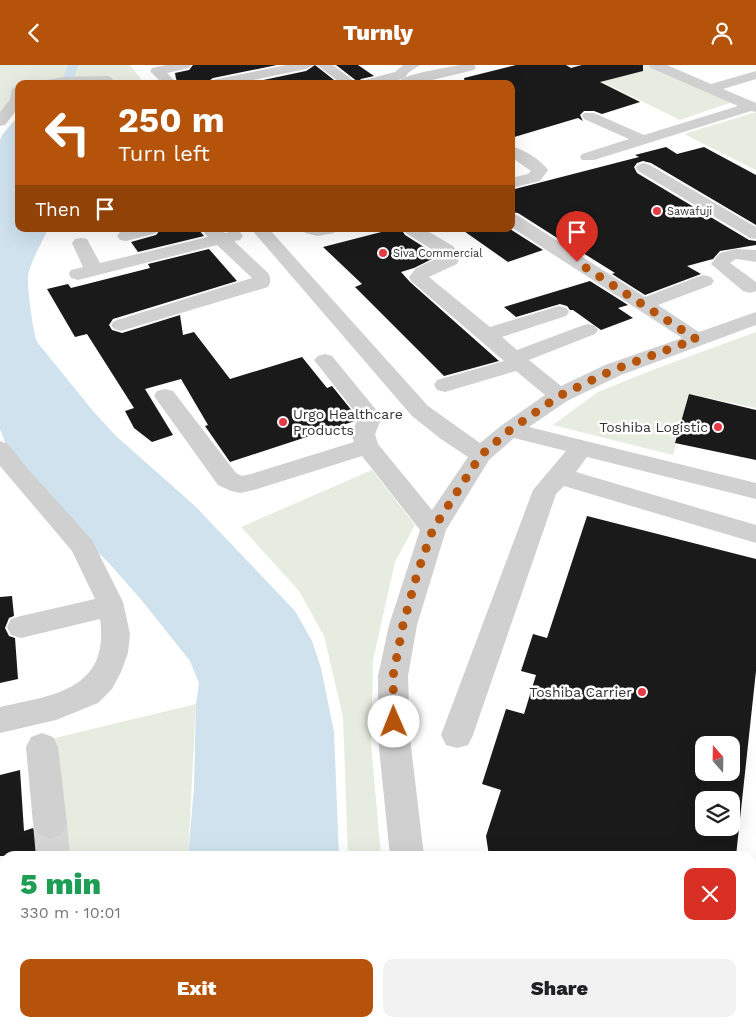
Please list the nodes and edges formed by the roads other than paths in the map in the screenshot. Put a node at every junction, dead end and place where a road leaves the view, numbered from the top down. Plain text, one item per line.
1 (184, 65) edge
2 (306, 65) edge
3 (324, 65) edge
4 (380, 65) edge
5 (413, 65) edge
6 (656, 65) edge
7 (469, 67) dead end
8 (756, 75) edge
9 (401, 79) edge
10 (166, 80) edge
11 (233, 80) edge
12 (345, 80) edge
13 (711, 88) junction
14 (15, 101) edge
15 (754, 107) edge
16 (589, 116) dead end
17 (0, 122) edge
18 (643, 140) junction
19 (515, 153) edge
20 (588, 157) dead end
21 (644, 168) dead end
22 (515, 182) edge
23 (515, 222) edge
24 (140, 232) edge
25 (234, 232) edge
26 (264, 232) edge
27 (417, 232) edge
28 (216, 234) edge
29 (756, 235) edge
30 (126, 236) dead end
31 (81, 243) dead end
32 (756, 256) edge
33 (704, 281) dead end
34 (750, 287) dead end
35 (643, 304) junction
36 (559, 312) dead end
37 (756, 317) edge
38 (121, 325) dead end
39 (588, 330) dead end
40 (487, 335) junction
41 (696, 339) junction
42 (325, 360) dead end
43 (517, 360) junction
44 (445, 385) dead end
45 (165, 396) dead end
46 (559, 396) junction
47 (510, 430) junction
48 (367, 446) junction
49 (581, 448) junction
50 (0, 449) edge
51 (481, 455) junction
52 (560, 476) junction
53 (756, 491) edge
54 (433, 529) junction
55 (756, 534) edge
56 (110, 606) junction
57 (21, 627) dead end
58 (0, 720) edge
59 (457, 735) dead end
60 (42, 747) dead end
61 (50, 823) tunnel mouth
62 (406, 851) edge

1 - 10 street
2 - 11 street
3 - 12 street
4 - 9 street
5 - 9 street
6 - 13 street
7 - 9 street
8 - 13 street
13 - 15 street
14 - 17 street
15 - 18 street
16 - 18 street
18 - 20 street
19 - 22 street
21 - 29 street
23 - 35 street
24 - 30 street
25 - 28 street
26 - 51 lane
27 - 40 street
28 - 31 street
28 - 38 street
32 - 34 street
33 - 35 street
35 - 41 street
36 - 40 street
37 - 41 street
39 - 43 street
40 - 43 street
41 - 46 street
42 - 48 street
43 - 44 street
43 - 46 street
45 - 48 street
46 - 47 street
47 - 49 street
47 - 51 street
48 - 54 street
49 - 52 street
49 - 53 street
50 - 56 street
51 - 54 street
52 - 55 street
52 - 59 street
54 - 62 street
56 - 57 street
56 - 58 street
60 - 61 street

